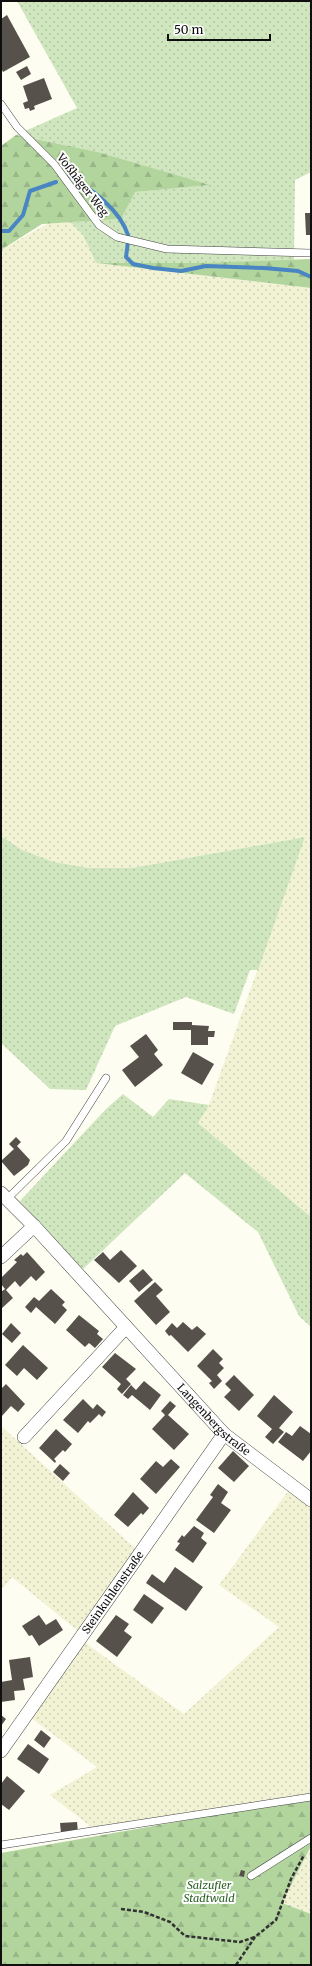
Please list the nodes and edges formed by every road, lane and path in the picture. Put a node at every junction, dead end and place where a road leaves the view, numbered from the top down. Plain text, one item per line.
1 (1, 104) edge
2 (311, 253) edge
3 (106, 1078) dead end
4 (4, 1196) edge
5 (34, 1226) junction
6 (1, 1257) edge
7 (126, 1327) junction
8 (224, 1434) junction
9 (24, 1437) dead end
10 (311, 1500) edge
11 (1, 1751) edge
12 (311, 1797) edge
13 (311, 1838) edge
14 (1, 1845) edge
15 (307, 1848) dead end
16 (251, 1876) dead end
17 (121, 1909) dead end
18 (255, 1937) junction
19 (236, 1965) edge

1 - 2 lane, Voßhäger Weg
3 - 4 lane
4 - 5 street, Langenbergstraße
5 - 6 street
5 - 7 street, Langenbergstraße
7 - 8 street, Langenbergstraße
7 - 9 street
8 - 10 street, Langenbergstraße
8 - 11 street, Steinkuhlenstraße
12 - 14 lane
13 - 16 lane
15 - 18 path
17 - 18 path
18 - 19 path

